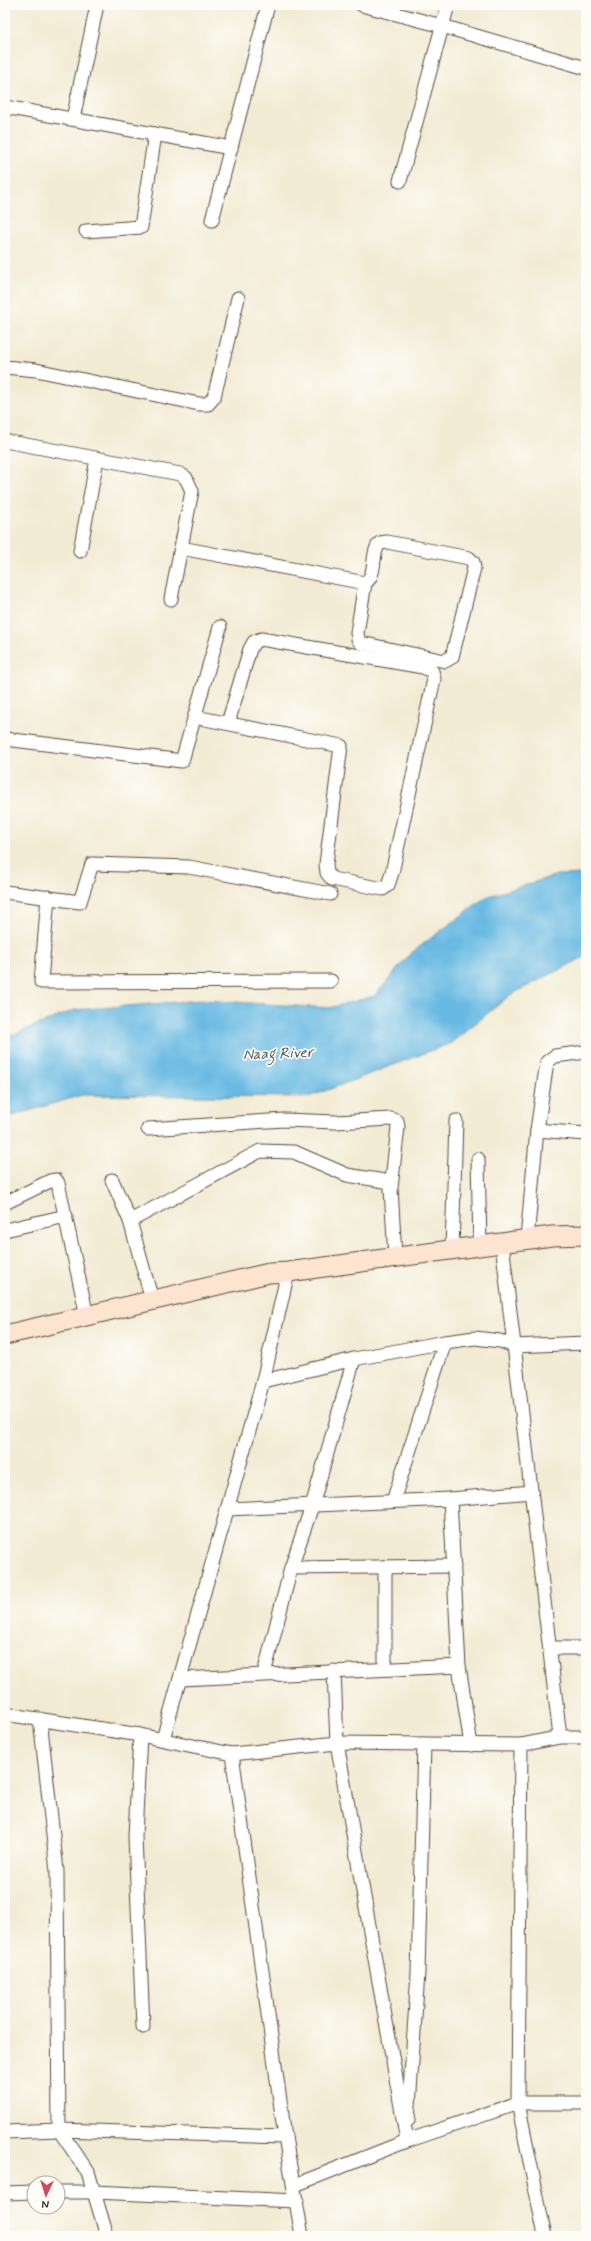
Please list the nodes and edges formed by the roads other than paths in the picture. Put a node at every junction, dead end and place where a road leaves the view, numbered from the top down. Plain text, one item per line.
1 (97, 5) edge
2 (268, 5) edge
3 (362, 5) edge
4 (448, 5) edge
5 (442, 26) junction
6 (586, 68) edge
7 (5, 106) edge
8 (73, 119) junction
9 (155, 134) junction
10 (231, 148) junction
11 (400, 181) dead end
12 (212, 220) dead end
13 (86, 231) dead end
14 (238, 298) dead end
15 (5, 367) edge
16 (5, 441) edge
17 (97, 459) junction
18 (181, 548) junction
19 (80, 551) dead end
20 (365, 583) junction
21 (171, 599) dead end
22 (220, 627) dead end
23 (195, 717) junction
24 (228, 723) junction
25 (5, 739) edge
26 (5, 892) edge
27 (330, 894) dead end
28 (48, 897) junction
29 (330, 981) dead end
30 (586, 1052) edge
31 (456, 1122) dead end
32 (148, 1129) dead end
33 (536, 1130) junction
34 (586, 1134) edge
35 (478, 1159) dead end
36 (112, 1180) dead end
37 (391, 1182) junction
38 (5, 1203) edge
39 (66, 1216) junction
40 (130, 1221) junction
41 (5, 1230) edge
42 (586, 1234) edge
43 (527, 1239) junction
44 (502, 1243) junction
45 (480, 1246) junction
46 (452, 1250) junction
47 (395, 1257) junction
48 (288, 1272) junction
49 (152, 1300) junction
50 (88, 1316) junction
51 (5, 1335) edge
52 (445, 1342) junction
53 (586, 1343) edge
54 (514, 1346) junction
55 (354, 1359) junction
56 (263, 1381) junction
57 (531, 1492) junction
58 (450, 1499) junction
59 (393, 1501) junction
60 (312, 1506) junction
61 (227, 1509) junction
62 (454, 1566) junction
63 (385, 1567) junction
64 (291, 1568) junction
65 (550, 1648) junction
66 (586, 1648) edge
67 (459, 1666) junction
68 (386, 1669) junction
69 (334, 1671) junction
70 (264, 1674) junction
71 (181, 1679) junction
72 (5, 1714) edge
73 (40, 1719) junction
74 (140, 1735) junction
75 (560, 1737) junction
76 (586, 1737) edge
77 (163, 1739) junction
78 (337, 1743) junction
79 (424, 1744) junction
80 (471, 1745) junction
81 (521, 1745) junction
82 (232, 1754) junction
83 (143, 2027) dead end
84 (518, 2102) junction
85 (586, 2103) edge
86 (59, 2130) junction
87 (5, 2132) edge
88 (285, 2136) junction
89 (407, 2141) junction
90 (295, 2185) junction
91 (26, 2192) edge
92 (66, 2192) edge
93 (94, 2192) junction
94 (5, 2193) edge
95 (297, 2201) junction
96 (107, 2236) edge
97 (302, 2236) edge
98 (545, 2236) edge

1 - 8 street
2 - 10 street
3 - 5 street
4 - 5 street
5 - 6 street
5 - 11 street
7 - 8 street
8 - 9 street
9 - 10 street
9 - 13 street
10 - 12 street
14 - 15 street
16 - 17 street
17 - 18 street
17 - 19 street
18 - 20 street
18 - 21 street
20 - 20 street
22 - 23 street
23 - 24 street
23 - 25 street
24 - 24 street
26 - 28 street
27 - 28 street
28 - 29 street
30 - 33 street
31 - 46 street
32 - 37 street
33 - 34 street
33 - 43 street
35 - 45 street
36 - 40 street
37 - 40 street
37 - 47 street
38 - 39 street
39 - 41 street
39 - 50 street
40 - 49 street
42 - 43 street
43 - 44 street
44 - 45 street
44 - 54 street
45 - 46 street
46 - 47 street
47 - 48 street
48 - 49 street
48 - 56 street
49 - 50 street
50 - 51 street
52 - 54 street
52 - 55 street
52 - 59 street
53 - 54 street
54 - 57 street
55 - 56 street
55 - 60 street
56 - 61 street
57 - 58 street
57 - 65 street
58 - 59 street
58 - 62 street
59 - 60 street
60 - 61 street
60 - 64 street
61 - 71 street
62 - 63 street
62 - 67 street
63 - 64 street
63 - 68 street
64 - 70 street
65 - 66 street
65 - 75 street
67 - 68 street
67 - 80 street
68 - 69 street
69 - 70 street
69 - 78 street
70 - 71 street
71 - 77 street
72 - 73 street
73 - 74 street
73 - 86 street
74 - 77 street
74 - 83 street
75 - 76 street
75 - 81 street
77 - 82 street
78 - 79 street
78 - 82 street
78 - 89 street
79 - 80 street
79 - 89 street
80 - 81 street
81 - 84 street
82 - 88 street
84 - 85 street
84 - 89 street
84 - 98 street
86 - 87 street
86 - 88 street
86 - 93 street
88 - 90 street
89 - 90 street
90 - 95 street
91 - 94 street
92 - 93 street
93 - 95 street
93 - 96 street
95 - 97 street

